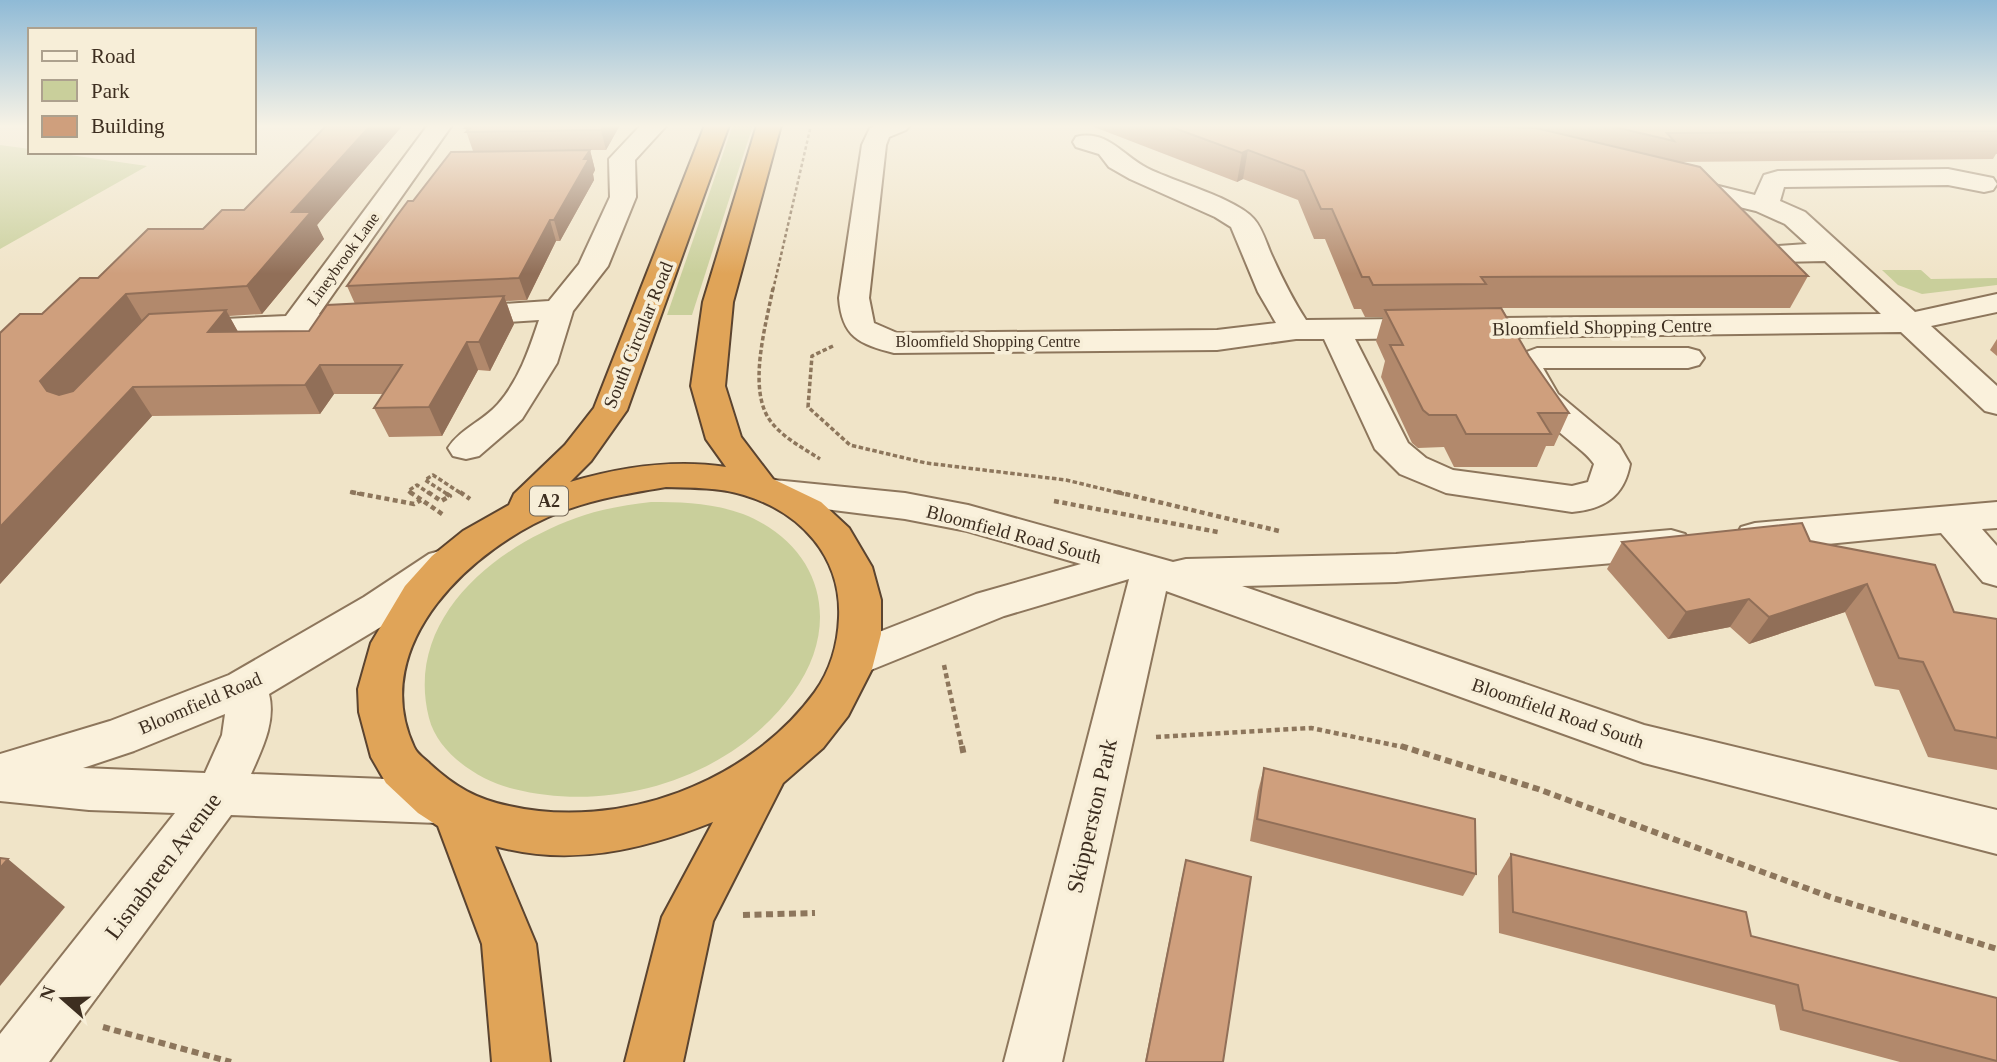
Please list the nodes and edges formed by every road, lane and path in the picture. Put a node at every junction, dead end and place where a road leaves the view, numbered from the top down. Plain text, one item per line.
1 (405, 175) edge
2 (614, 175) edge
3 (698, 175) edge
4 (755, 175) edge
5 (800, 175) edge
6 (870, 175) edge
7 (1140, 175) edge
8 (1649, 177) edge
9 (1993, 187) edge
10 (1765, 205) junction
11 (1831, 252) junction
12 (1775, 253) edge
13 (1997, 303) edge
14 (179, 306) edge
15 (558, 310) junction
16 (433, 317) edge
17 (392, 319) edge
18 (1908, 323) junction
19 (296, 324) junction
20 (1663, 327) junction
21 (1335, 330) junction
22 (1296, 331) junction
23 (862, 332) junction
24 (1997, 404) edge
25 (466, 447) dead end
26 (833, 464) dead end
27 (767, 490) junction
28 (350, 492) dead end
29 (470, 499) dead end
30 (421, 500) junction
31 (1046, 500) dead end
32 (1997, 515) edge
33 (513, 517) junction
34 (1951, 520) junction
35 (1224, 533) dead end
36 (451, 536) junction
37 (1147, 570) junction
38 (1312, 570) junction
39 (1997, 572) edge
40 (856, 659) junction
41 (943, 662) dead end
42 (245, 687) junction
43 (1110, 740) junction
44 (964, 756) dead end
45 (766, 771) junction
46 (0, 774) edge
47 (0, 782) edge
48 (219, 794) junction
49 (447, 808) junction
50 (1997, 832) edge
51 (815, 913) dead end
52 (741, 915) dead end
53 (1997, 949) edge
54 (56, 1008) junction
55 (14, 1062) edge
56 (231, 1062) edge
57 (521, 1062) edge
58 (654, 1062) edge
59 (1033, 1062) edge

1 - 19 street, Lineybrook Lane
2 - 15 street
3 - 33 highway, South Circular Road / A2
4 - 27 highway, A2
5 - 26 path
6 - 23 street
7 - 22 street
8 - 10 street
9 - 10 street
10 - 11 street
11 - 12 street
11 - 18 street
13 - 18 street, Bloomfield Shopping Centre
14 - 19 street, Lineybrook Lane
15 - 16 street
15 - 25 street
17 - 19 street, Lineybrook Lane
18 - 20 street, Bloomfield Shopping Centre
18 - 24 street
20 - 21 street, Bloomfield Shopping Centre
20 - 21 street
21 - 22 street, Bloomfield Shopping Centre
22 - 23 street, Bloomfield Shopping Centre
23 - 38 path
27 - 33 highway, A2
27 - 37 street, Bloomfield Road South
27 - 40 highway, A2
28 - 30 path
29 - 30 path
30 - 36 path
31 - 35 path
32 - 34 street
33 - 36 highway, A2
34 - 38 street
34 - 39 street
36 - 42 street, Bloomfield Road
36 - 49 highway, A2
37 - 38 street
37 - 40 street, Bloomfield Road South
37 - 43 street, Skipperston Park
37 - 50 street, Bloomfield Road South
40 - 45 highway, A2
41 - 44 path
42 - 46 street, Bloomfield Road
42 - 48 street, Lisnabreen Avenue
43 - 53 path
43 - 59 street, Skipperston Park
45 - 49 highway, A2
45 - 58 highway, A2
47 - 48 street
48 - 49 street
48 - 54 street, Lisnabreen Avenue
49 - 57 highway, A2
51 - 52 path
54 - 55 street, Lisnabreen Avenue
54 - 56 path

